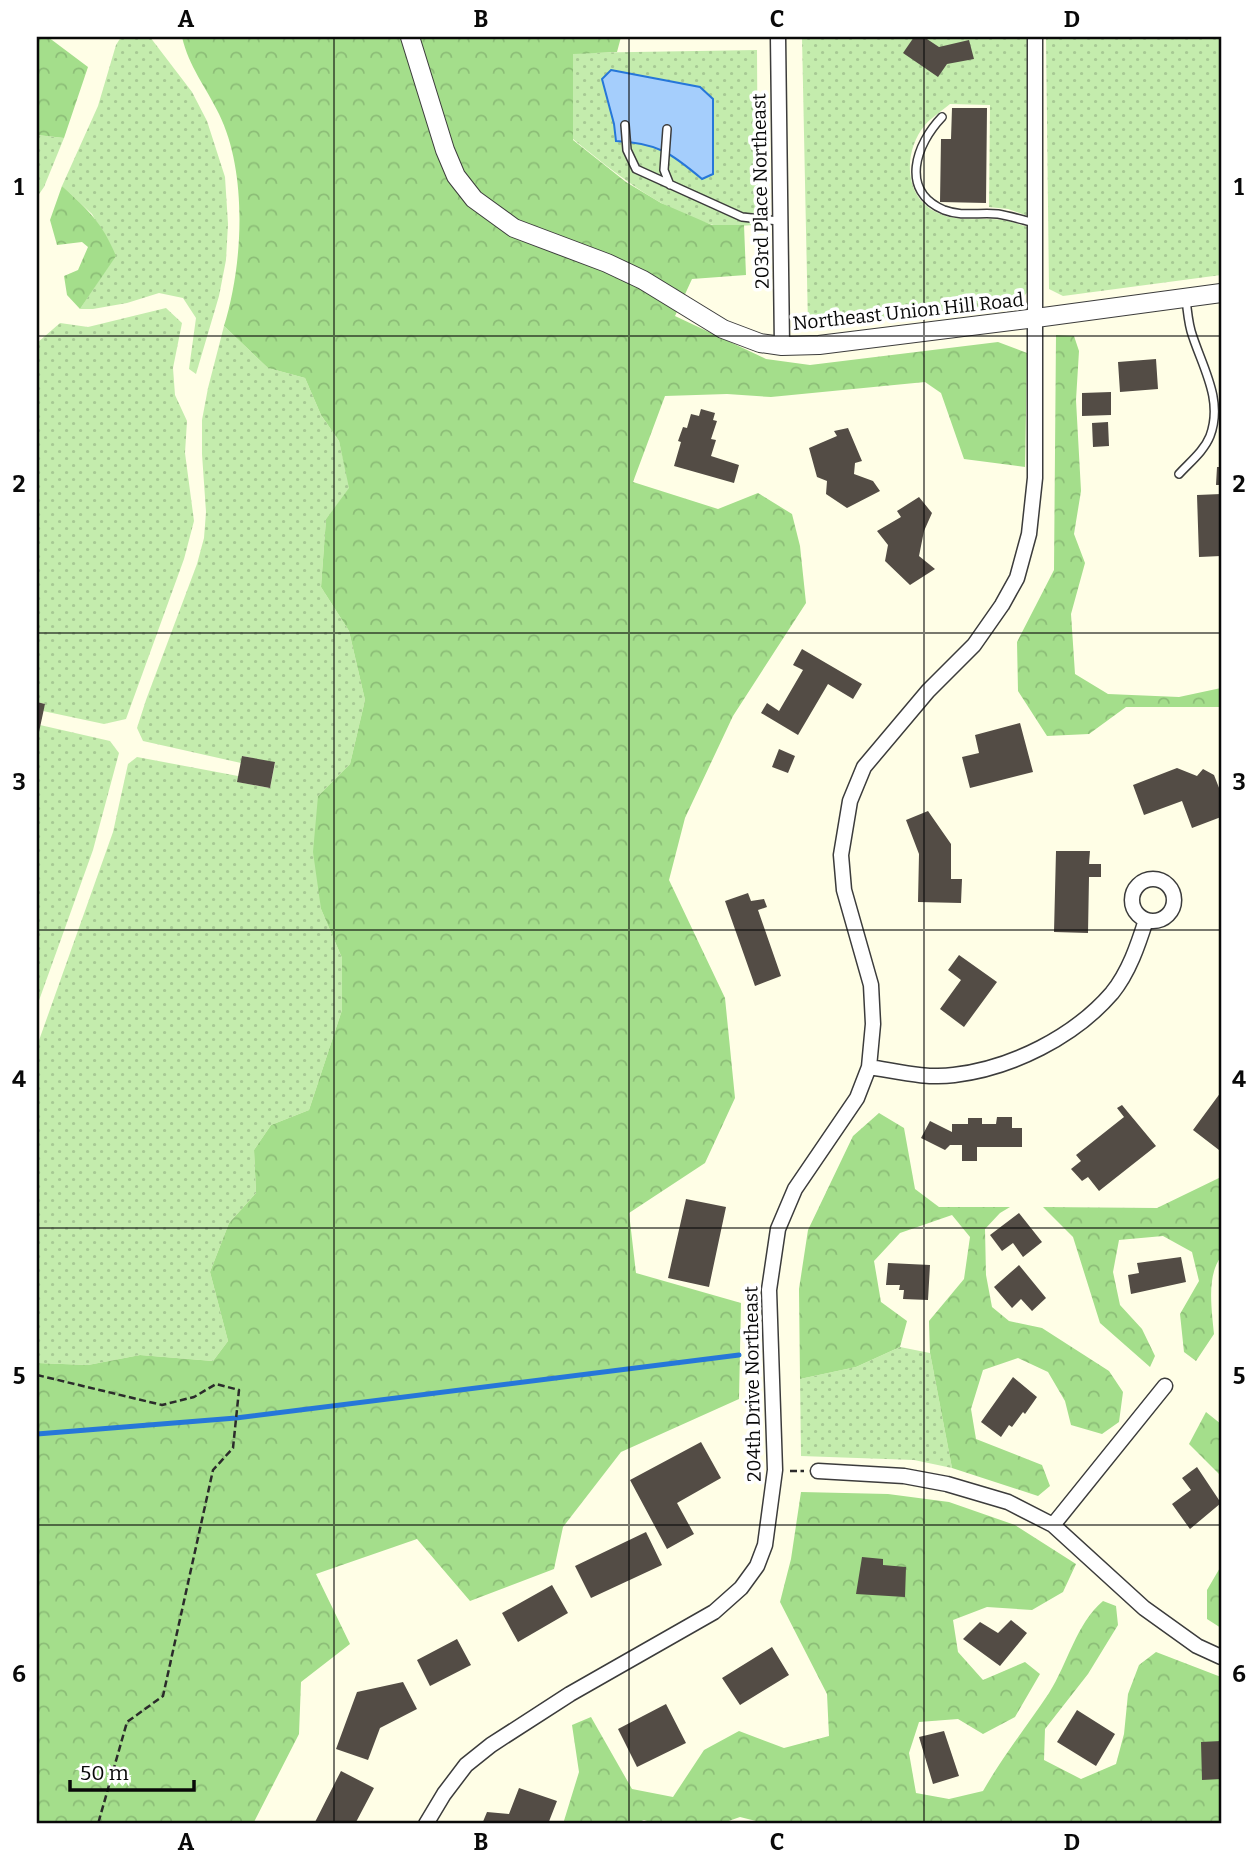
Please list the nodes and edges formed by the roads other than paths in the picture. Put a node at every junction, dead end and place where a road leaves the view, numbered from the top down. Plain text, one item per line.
1 (411, 37) edge
2 (778, 37) edge
3 (1035, 37) edge
4 (942, 117) dead end
5 (625, 125) dead end
6 (667, 129) dead end
7 (670, 185) junction
8 (779, 221) junction
9 (1035, 223) junction
10 (1221, 292) edge
11 (1185, 298) junction
12 (1036, 318) junction
13 (782, 346) junction
14 (1179, 474) dead end
15 (1146, 920) dead end
16 (869, 1067) junction
17 (1165, 1386) dead end
18 (818, 1471) road end
19 (1053, 1525) junction
20 (1221, 1657) edge
21 (426, 1824) edge

1 - 13 street, Northeast Union Hill Road
2 - 8 street, 203rd Place Northeast
3 - 9 street, 204th Drive Northeast
4 - 9 lane
5 - 7 lane
6 - 7 lane
7 - 8 lane
8 - 13 street, 203rd Place Northeast
9 - 12 street, 204th Drive Northeast
10 - 11 street, Northeast Union Hill Road
11 - 12 street, Northeast Union Hill Road
11 - 14 lane
12 - 13 street, Northeast Union Hill Road
12 - 16 street, 204th Drive Northeast
15 - 16 street
16 - 21 street, 204th Drive Northeast
17 - 19 street
18 - 19 street
19 - 20 street

